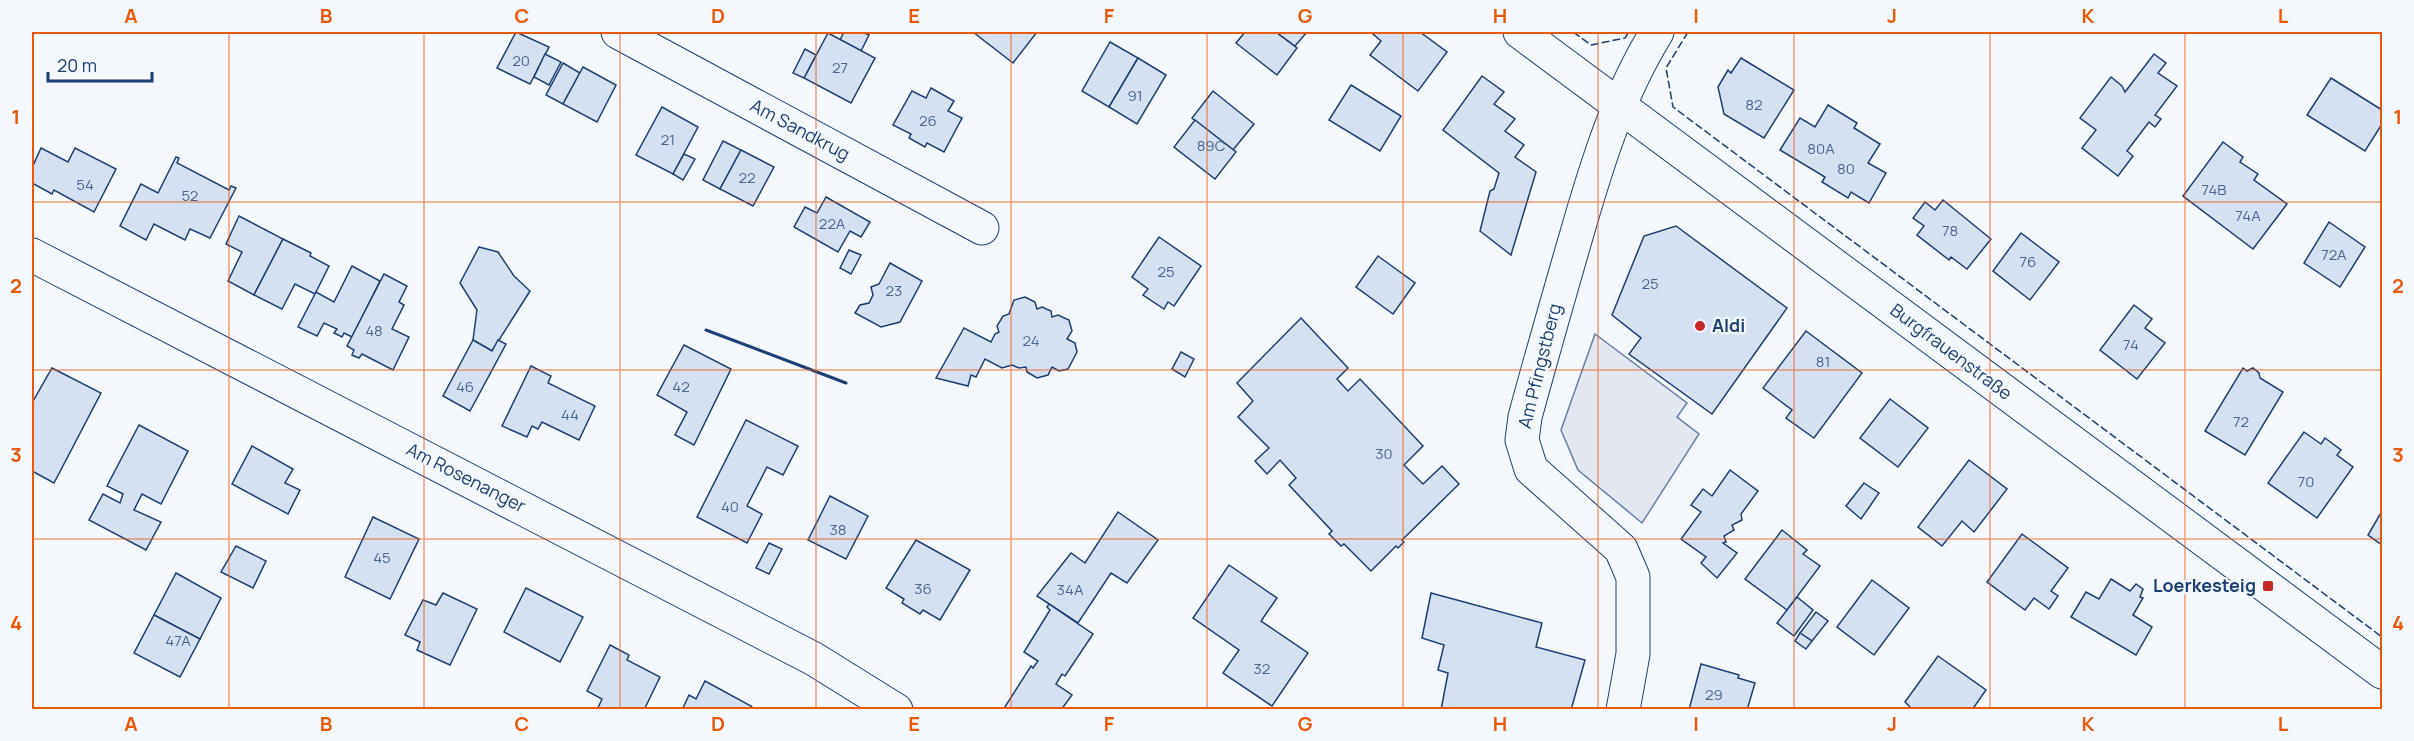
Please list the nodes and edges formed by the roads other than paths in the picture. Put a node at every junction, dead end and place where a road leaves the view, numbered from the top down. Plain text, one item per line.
1 (618, 32) edge
2 (1520, 32) edge
3 (1657, 32) edge
4 (1618, 105) junction
5 (982, 228) dead end
6 (32, 255) edge
7 (2382, 672) edge
8 (896, 710) edge
9 (1623, 710) edge

1 - 5 street, Am Sandkrug
2 - 4 street, Burgfrauenstraße
3 - 4 street, Am Pfingstberg
4 - 7 street, Burgfrauenstraße
4 - 9 street, Am Pfingstberg
6 - 8 street, Am Rosenanger

